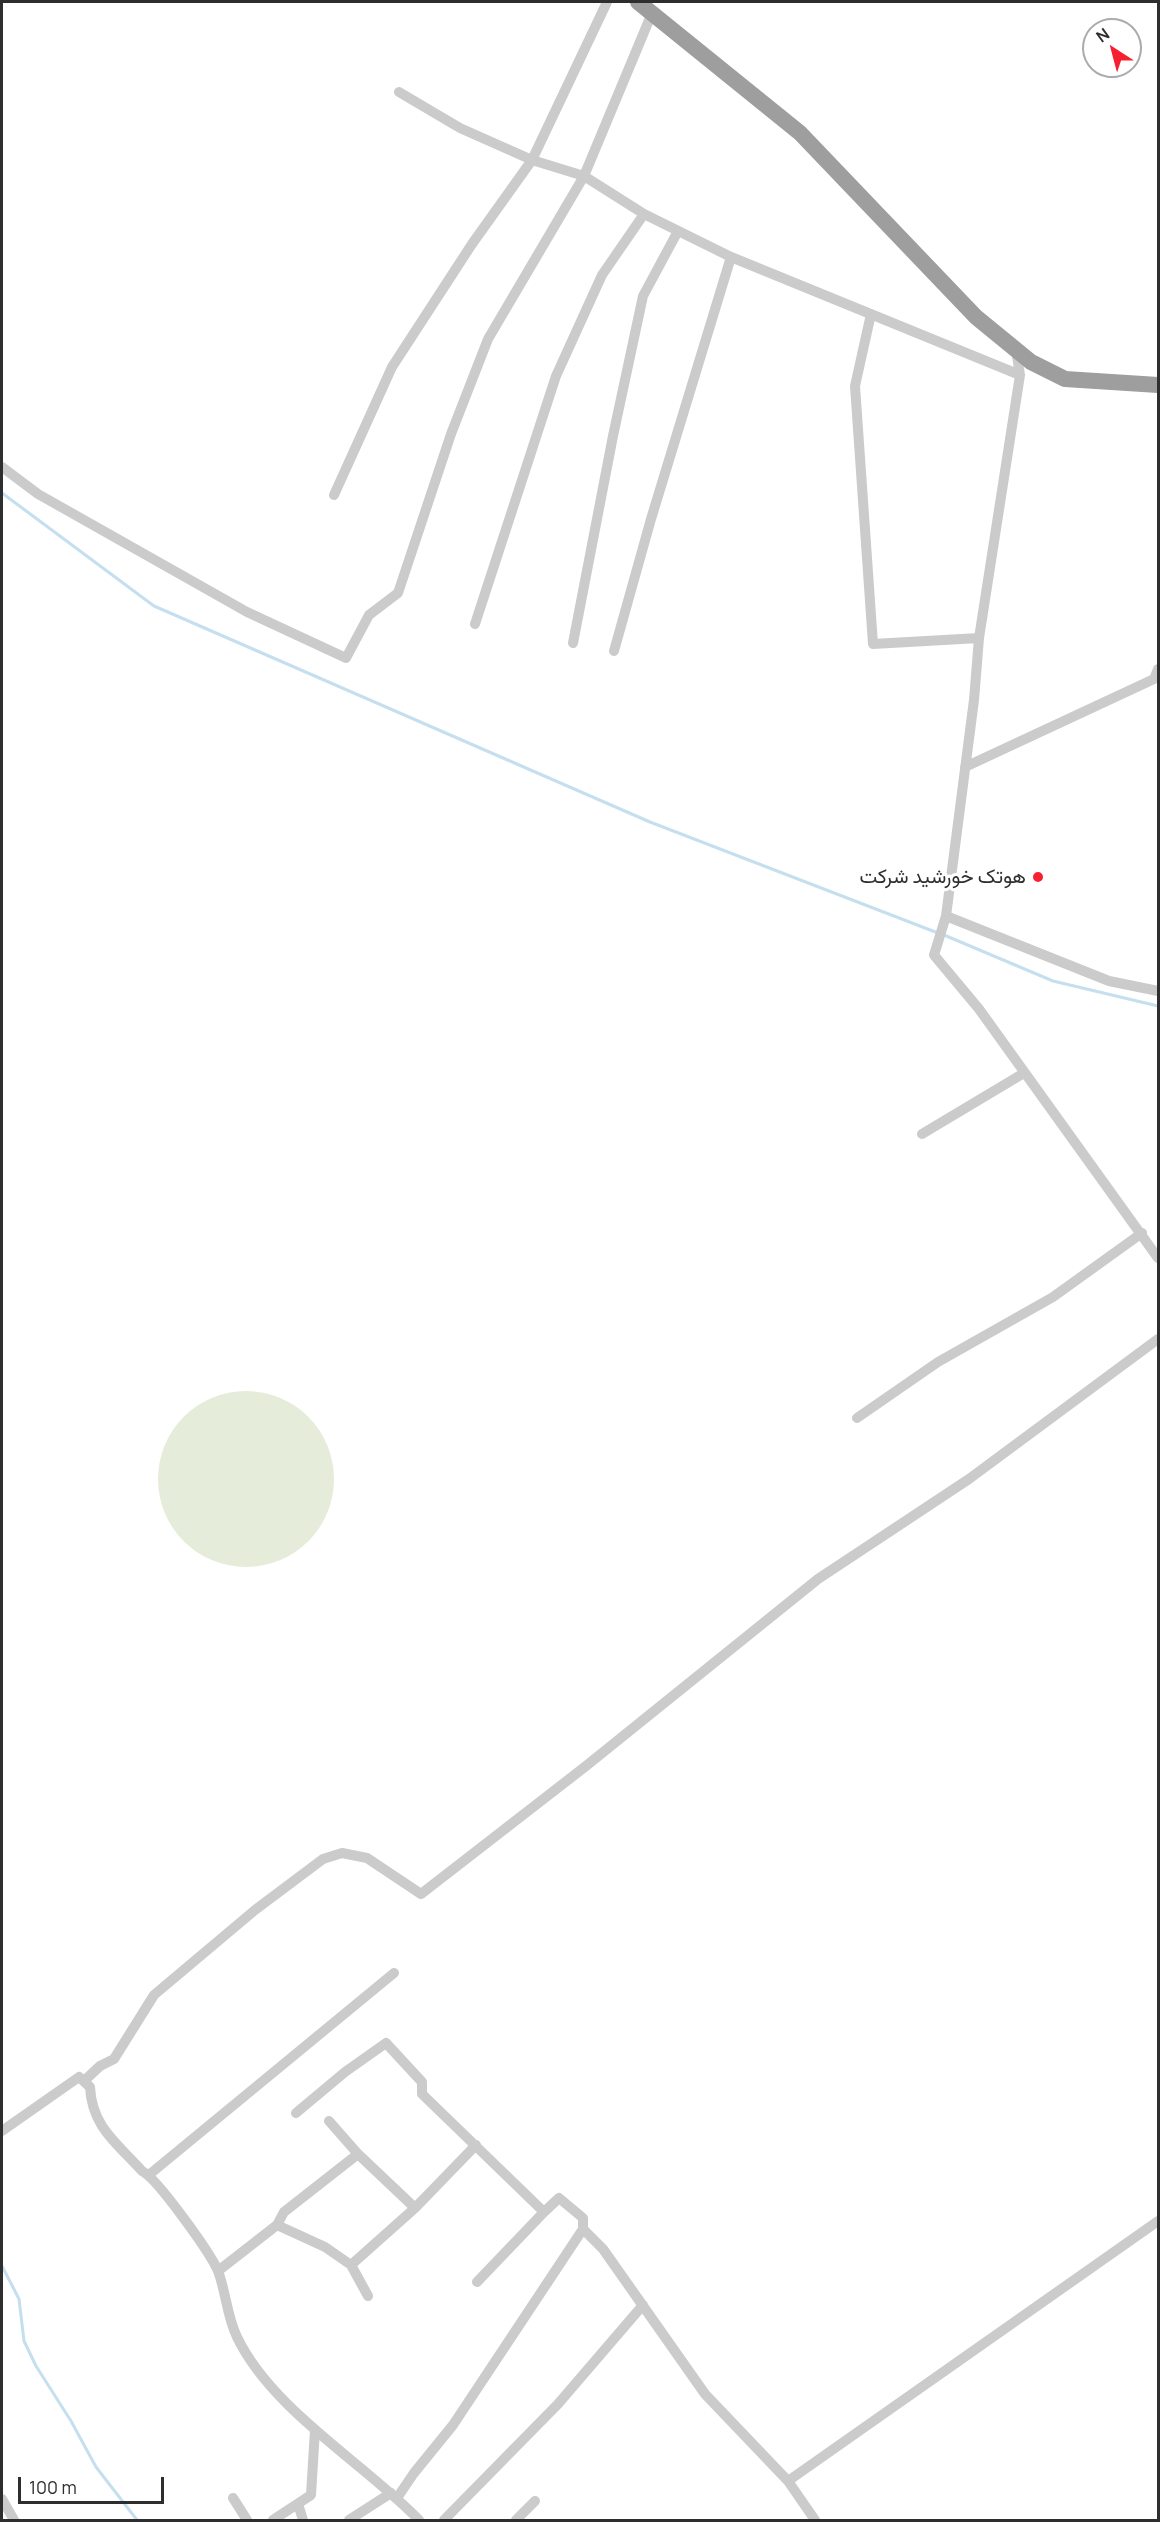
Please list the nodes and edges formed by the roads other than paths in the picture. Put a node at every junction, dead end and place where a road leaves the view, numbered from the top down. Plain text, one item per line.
1 (607, 2) edge
2 (638, 2) edge
3 (652, 13) junction
4 (399, 92) dead end
5 (532, 160) junction
6 (584, 176) junction
7 (644, 214) junction
8 (678, 231) junction
9 (731, 257) junction
10 (871, 314) junction
11 (1016, 349) junction
12 (1020, 375) junction
13 (1158, 385) edge
14 (2, 467) edge
15 (334, 495) dead end
16 (475, 624) dead end
17 (979, 639) junction
18 (573, 643) dead end
19 (614, 651) dead end
20 (1158, 669) edge
21 (965, 767) junction
22 (946, 916) junction
23 (1158, 991) edge
24 (1024, 1073) junction
25 (922, 1134) dead end
26 (1142, 1233) junction
27 (1158, 1258) edge
28 (1158, 1339) edge
29 (857, 1418) dead end
30 (394, 1972) dead end
31 (84, 2081) junction
32 (296, 2114) dead end
33 (329, 2121) dead end
34 (2, 2131) edge
35 (476, 2145) junction
36 (358, 2154) junction
37 (150, 2174) junction
38 (415, 2208) junction
39 (544, 2212) junction
40 (1158, 2221) edge
41 (277, 2225) junction
42 (583, 2229) junction
43 (351, 2265) junction
44 (218, 2271) junction
45 (477, 2282) dead end
46 (368, 2296) dead end
47 (643, 2305) junction
48 (315, 2430) junction
49 (788, 2481) junction
50 (394, 2495) junction
51 (233, 2498) dead end
52 (535, 2501) dead end
53 (298, 2504) junction
54 (3, 2506) edge
55 (14, 2520) edge
56 (247, 2520) edge
57 (273, 2520) edge
58 (303, 2520) edge
59 (349, 2520) edge
60 (419, 2520) edge
61 (444, 2520) edge
62 (516, 2520) edge
63 (815, 2520) edge

1 - 5 street
2 - 3 highway
3 - 6 street
3 - 11 highway
4 - 5 street
5 - 6 street
5 - 15 street
6 - 7 street
6 - 14 street
7 - 8 street
7 - 16 street
8 - 9 street
8 - 18 street
9 - 10 street
9 - 19 street
10 - 12 street
10 - 17 street
11 - 12 street
11 - 13 highway
12 - 17 street
17 - 21 street
20 - 21 street
21 - 22 street
22 - 23 street
22 - 24 street
24 - 25 street
24 - 26 street
26 - 27 street
26 - 29 street
28 - 31 street
30 - 37 street
31 - 34 street
31 - 37 street
32 - 35 street
33 - 36 street
35 - 38 street
35 - 39 street
36 - 38 street
36 - 41 street
37 - 44 street
38 - 43 street
39 - 42 street
39 - 45 street
40 - 49 street
41 - 43 street
41 - 44 street
42 - 47 street
42 - 50 street
43 - 46 street
44 - 48 street
47 - 49 street
47 - 61 street
48 - 50 street
48 - 53 street
49 - 63 street
50 - 59 street
50 - 60 street
51 - 56 street
52 - 62 street
53 - 57 street
53 - 58 street
54 - 55 street

